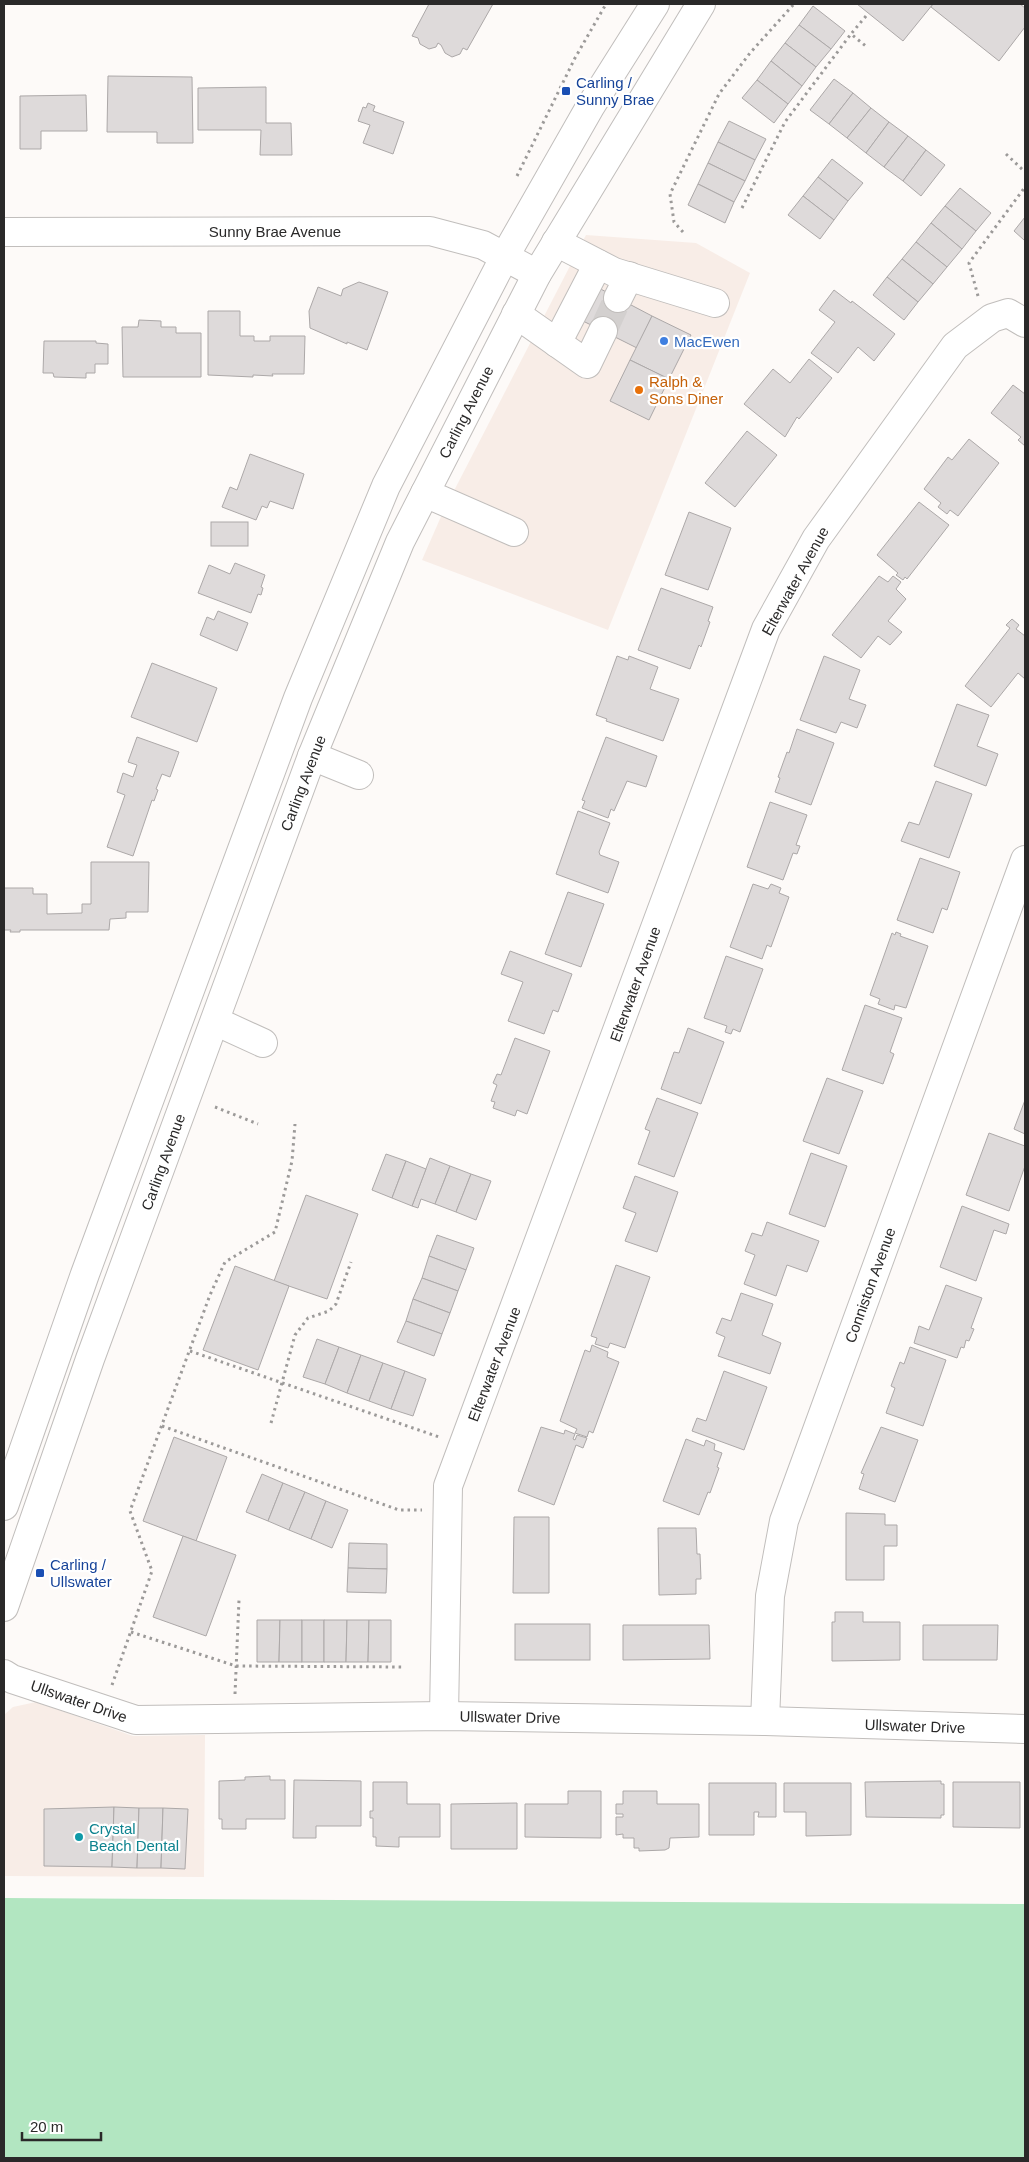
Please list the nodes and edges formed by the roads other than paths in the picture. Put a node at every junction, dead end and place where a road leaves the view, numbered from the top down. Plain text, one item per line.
1 (655, 4) edge
2 (701, 4) edge
3 (4, 232) edge
4 (556, 242) junction
5 (505, 256) junction
6 (598, 264) junction
7 (537, 274) junction
8 (715, 303) dead end
9 (516, 314) junction
10 (1025, 323) edge
11 (603, 331) tunnel mouth
12 (557, 343) junction
13 (425, 493) junction
14 (514, 532) dead end
15 (312, 756) junction
16 (359, 775) dead end
17 (1025, 860) edge
18 (215, 1021) junction
19 (263, 1043) dead end
20 (4, 1506) edge
21 (4, 1606) edge
22 (4, 1674) edge
23 (444, 1716) junction
24 (765, 1721) junction
25 (1025, 1729) edge

1 - 5 street
2 - 4 street, Carling Avenue
3 - 5 street, Sunny Brae Avenue
4 - 6 street
4 - 7 street, Carling Avenue
5 - 7 street, Sunny Brae Avenue
5 - 20 street
6 - 8 street
6 - 12 street
7 - 9 street, Carling Avenue
9 - 12 street
9 - 13 street, Carling Avenue
10 - 23 street, Elterwater Avenue
11 - 12 street
13 - 14 street
13 - 15 street, Carling Avenue
15 - 16 street
15 - 18 street, Carling Avenue
17 - 24 street, Conniston Avenue
18 - 19 street
18 - 21 street, Carling Avenue
22 - 23 street, Ullswater Drive
23 - 24 street, Ullswater Drive
24 - 25 street, Ullswater Drive

